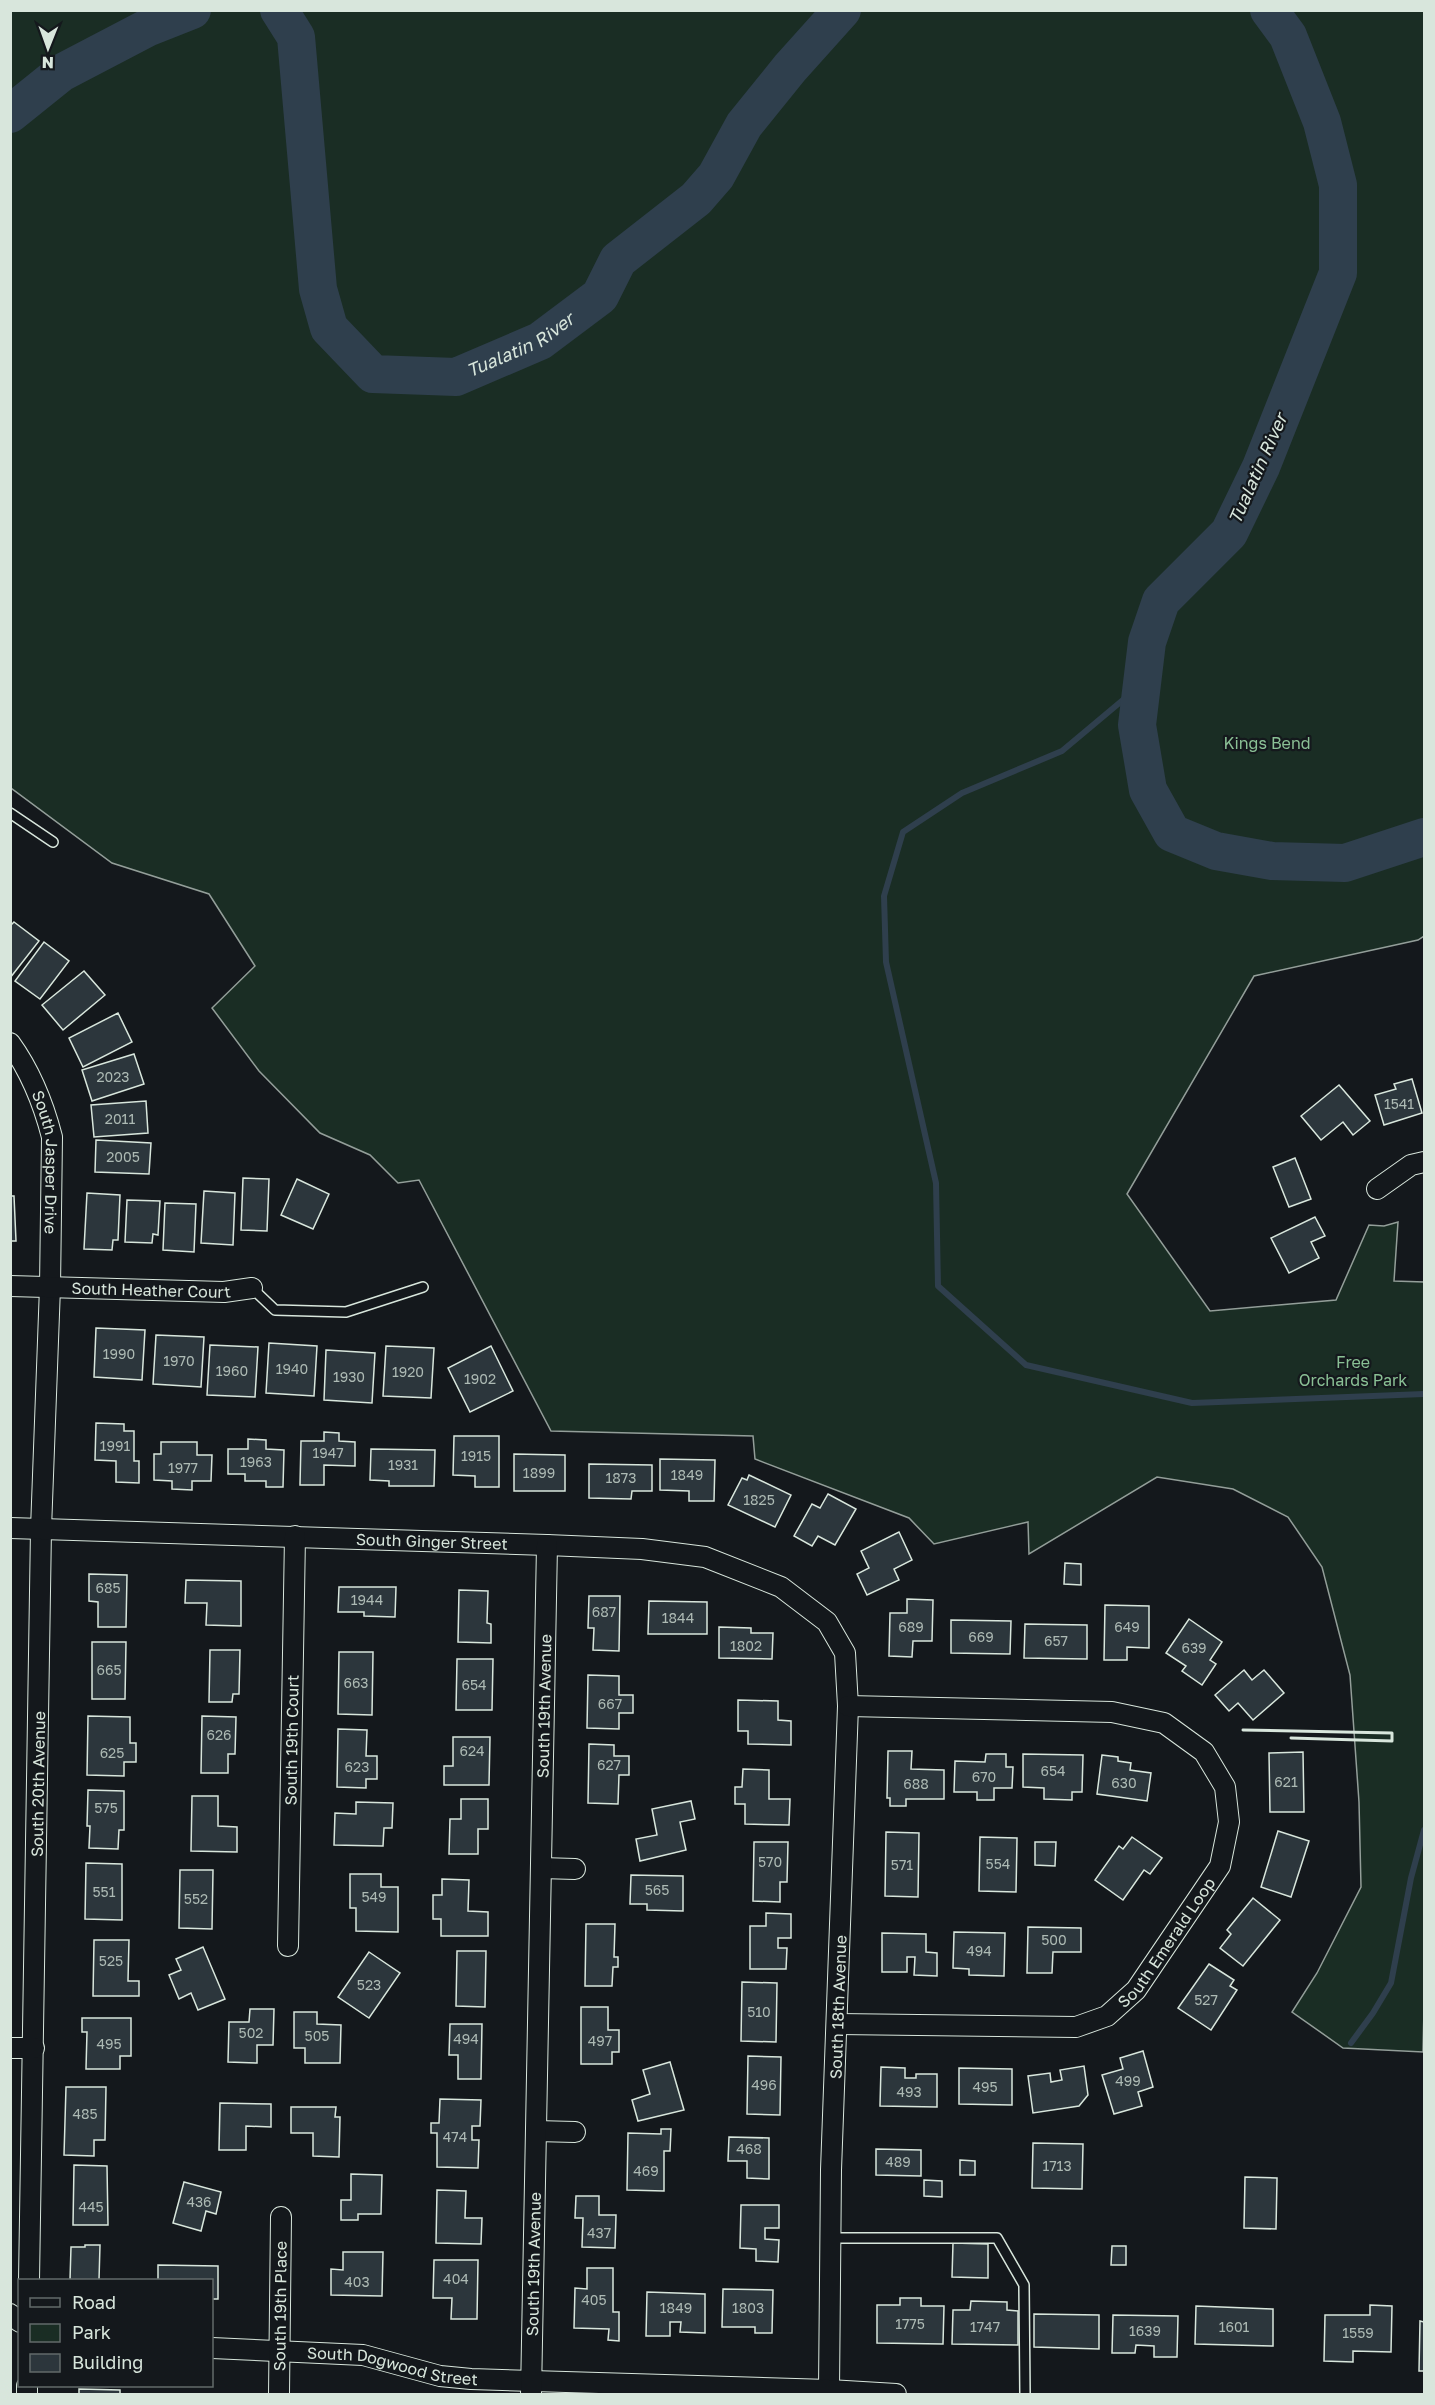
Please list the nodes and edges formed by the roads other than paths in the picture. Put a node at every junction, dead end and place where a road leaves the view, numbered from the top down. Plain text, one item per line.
1 (10, 813) edge
2 (53, 842) dead end
3 (10, 1043) edge
4 (1425, 1162) edge
5 (1377, 1189) dead end
6 (10, 1286) edge
7 (50, 1287) junction
8 (423, 1287) dead end
9 (252, 1288) joint
10 (10, 1528) edge
11 (41, 1529) junction
12 (296, 1536) junction
13 (546, 1545) junction
14 (831, 1629) joint
15 (848, 1706) junction
16 (541, 1868) junction
17 (575, 1869) dead end
18 (288, 1946) dead end
19 (838, 2024) junction
20 (10, 2048) edge
21 (34, 2048) junction
22 (536, 2131) junction
23 (575, 2132) dead end
24 (281, 2217) dead end
25 (830, 2238) junction
26 (29, 2279) edge
27 (213, 2348) edge
28 (279, 2351) junction
29 (531, 2388) edge
30 (829, 2390) junction
31 (279, 2394) edge
32 (896, 2394) edge
33 (1025, 2394) edge

1 - 2 lane
3 - 7 street, South Jasper Drive
4 - 5 street
6 - 7 street, South Heather Court
7 - 9 street, South Heather Court
7 - 11 street, South 20th Avenue
8 - 9 lane
10 - 11 street, South Ginger Street
11 - 12 street, South Ginger Street
11 - 21 street, South 20th Avenue
12 - 13 street, South Ginger Street
12 - 18 street, South 19th Court
13 - 14 street, South Ginger Street
13 - 16 street, South 19th Avenue
14 - 15 street, South 18th Avenue
15 - 19 street, South 18th Avenue
15 - 19 street, South Emerald Loop
16 - 17 street
16 - 22 street, South 19th Avenue
19 - 25 street, South 18th Avenue
20 - 21 street
21 - 26 street, South 20th Avenue
22 - 23 street
22 - 29 street, South 19th Avenue
24 - 28 street, South 19th Place
25 - 30 street, South 18th Avenue
25 - 33 lane
27 - 28 street, South Dogwood Street
28 - 29 street, South Dogwood Street
28 - 31 street, South 19th Place
29 - 30 street, South Dogwood Street
30 - 32 street, South Dogwood Street

